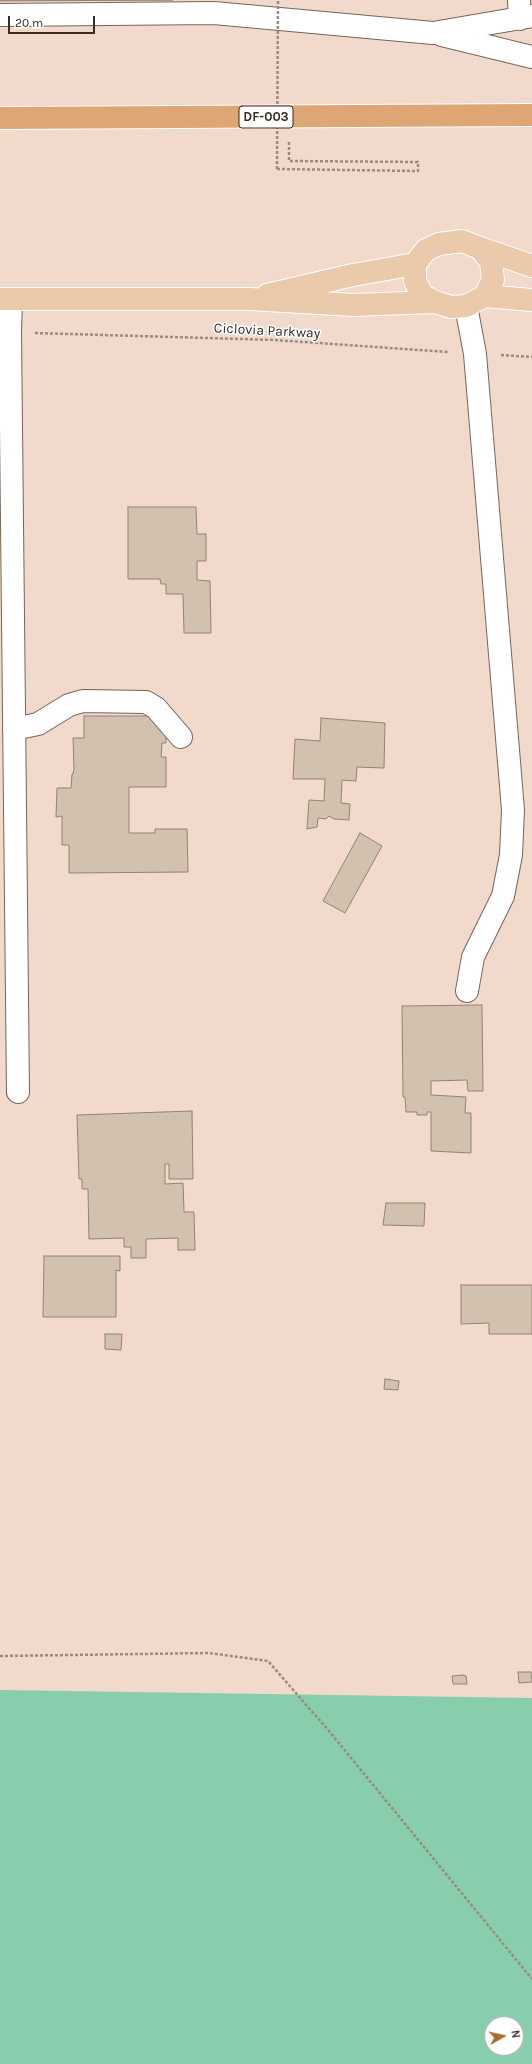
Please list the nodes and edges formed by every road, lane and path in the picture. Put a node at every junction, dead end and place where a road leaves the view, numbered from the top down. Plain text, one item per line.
1 (278, 0) edge
2 (524, 12) edge
3 (0, 15) edge
4 (433, 33) junction
5 (532, 57) edge
6 (532, 114) edge
7 (290, 117) junction
8 (0, 118) edge
9 (480, 248) junction
10 (415, 264) junction
11 (532, 266) edge
12 (485, 296) junction
13 (6, 299) edge
14 (250, 299) junction
15 (532, 300) edge
16 (435, 302) junction
17 (466, 306) junction
18 (10, 332) junction
19 (475, 354) junction
20 (532, 357) edge
21 (14, 729) junction
22 (181, 737) dead end
23 (467, 990) dead end
24 (18, 1092) dead end
25 (0, 1656) edge
26 (532, 1979) edge

1 - 7 path, bridge
2 - 4 street
3 - 4 street
4 - 5 street
6 - 7 highway, DF-003
7 - 8 highway, DF-003
9 - 10 main road
9 - 11 main road
9 - 12 main road
10 - 14 main road
10 - 16 main road
12 - 15 main road
12 - 17 main road
13 - 14 main road
13 - 18 street
14 - 16 main road
16 - 17 main road
17 - 19 street
18 - 19 path, Ciclovia Parkway
18 - 21 street
19 - 20 path, Ciclovia Parkway
19 - 23 street
21 - 22 street
21 - 24 street
25 - 26 path

